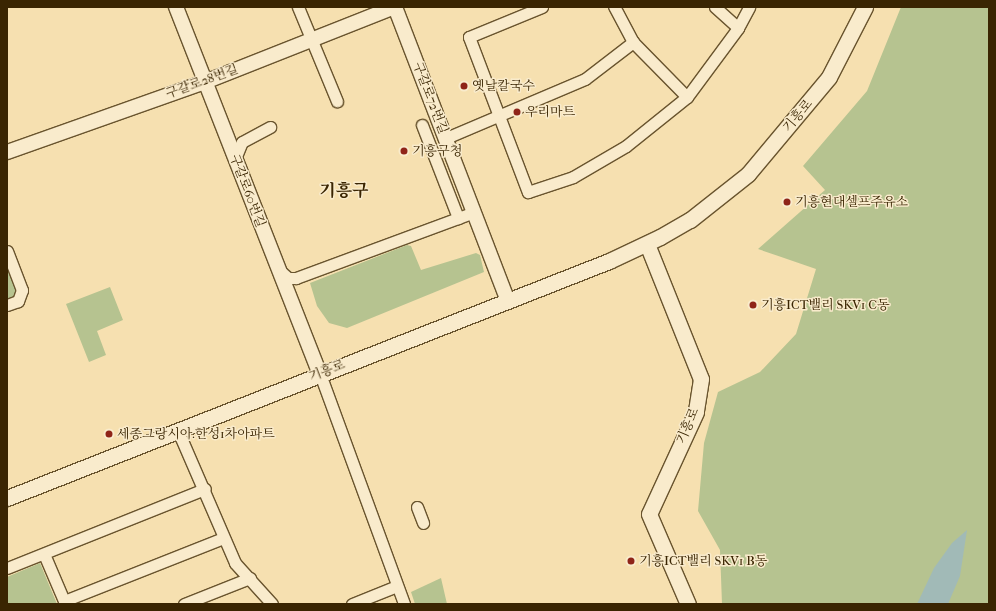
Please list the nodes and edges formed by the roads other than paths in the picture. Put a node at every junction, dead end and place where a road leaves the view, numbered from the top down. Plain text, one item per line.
1 (176, 7) edge
2 (298, 7) edge
3 (395, 7) edge
4 (542, 7) edge
5 (614, 7) edge
6 (715, 7) edge
7 (749, 7) edge
8 (865, 7) edge
9 (738, 28) junction
10 (311, 40) junction
11 (633, 42) junction
12 (205, 82) junction
13 (687, 97) junction
14 (337, 101) dead end
15 (499, 115) junction
16 (422, 126) dead end
17 (270, 127) dead end
18 (446, 138) junction
19 (7, 152) edge
20 (235, 159) junction
21 (474, 212) junction
22 (458, 218) junction
23 (647, 244) junction
24 (7, 251) edge
25 (277, 268) junction
26 (508, 301) junction
27 (7, 305) edge
28 (320, 374) junction
29 (178, 431) junction
30 (205, 489) junction
31 (7, 498) edge
32 (417, 507) dead end
33 (422, 523) dead end
34 (223, 538) junction
35 (44, 554) junction
36 (7, 568) edge
37 (250, 578) junction
38 (398, 586) junction
39 (65, 603) edge
40 (184, 604) edge
41 (272, 604) edge
42 (352, 604) edge
43 (404, 604) edge
44 (688, 604) edge

1 - 12 street, 구갈로60번길
2 - 10 street
3 - 10 street, 구갈로28번길
3 - 18 street, 구갈로72번길
4 - 15 street
5 - 11 street
6 - 9 street
7 - 9 street
8 - 23 main road, 기흥로
9 - 13 street
10 - 12 street, 구갈로28번길
10 - 14 street
11 - 13 street
11 - 15 street
12 - 19 street, 구갈로28번길
12 - 20 street, 구갈로60번길
13 - 15 street
15 - 18 street
16 - 22 street
17 - 20 street
18 - 21 street, 구갈로72번길
20 - 25 street, 구갈로60번길
21 - 22 street
21 - 26 street, 구갈로72번길
22 - 25 street
23 - 26 main road, 기흥로
23 - 44 main road, 기흥로
24 - 27 street
25 - 28 street, 구갈로60번길
26 - 28 main road, 기흥로
28 - 29 main road, 기흥로
28 - 38 street
29 - 30 street
29 - 31 main road, 기흥로
30 - 34 street
30 - 35 street
32 - 33 street
34 - 37 street
34 - 39 street
35 - 36 street
35 - 39 street
37 - 40 street
37 - 41 street
38 - 42 street
38 - 43 street

